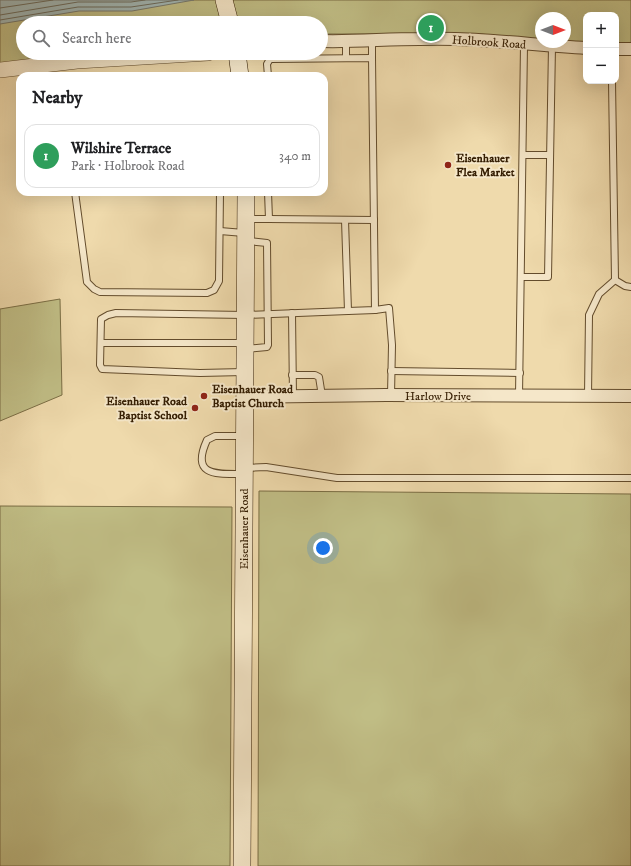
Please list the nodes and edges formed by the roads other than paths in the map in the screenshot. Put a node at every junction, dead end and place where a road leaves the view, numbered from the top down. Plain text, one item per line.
1 (224, 0) edge
2 (228, 16) edge
3 (328, 41) edge
4 (346, 42) junction
5 (372, 42) junction
6 (524, 45) junction
7 (535, 45) edge
8 (571, 47) edge
9 (552, 48) edge
10 (583, 48) edge
11 (619, 49) edge
12 (631, 49) edge
13 (328, 57) edge
14 (346, 57) junction
15 (372, 58) junction
16 (93, 60) edge
17 (238, 60) edge
18 (269, 60) edge
19 (0, 70) edge
20 (239, 72) edge
21 (268, 72) edge
22 (612, 84) edge
23 (550, 155) junction
24 (523, 156) junction
25 (76, 196) edge
26 (220, 196) edge
27 (246, 196) edge
28 (268, 196) edge
29 (269, 219) junction
30 (345, 220) junction
31 (374, 220) junction
32 (220, 231) junction
33 (246, 231) junction
34 (521, 277) junction
35 (615, 280) junction
36 (631, 287) edge
37 (375, 310) junction
38 (348, 311) junction
39 (269, 313) junction
40 (292, 313) junction
41 (245, 315) junction
42 (101, 343) junction
43 (245, 346) junction
44 (391, 371) junction
45 (245, 372) junction
46 (520, 373) junction
47 (292, 375) junction
48 (391, 395) junction
49 (322, 396) junction
50 (519, 396) junction
51 (588, 396) junction
52 (631, 396) edge
53 (245, 397) junction
54 (293, 397) junction
55 (245, 436) junction
56 (245, 471) junction
57 (631, 478) edge
58 (242, 866) edge

1 - 2 main road
3 - 4 street, Holbrook Road
4 - 5 street, Holbrook Road
4 - 14 lane
5 - 6 street, Holbrook Road
5 - 15 lane
6 - 7 street, Holbrook Road
6 - 24 lane
8 - 10 street, Holbrook Road
9 - 23 lane
11 - 12 street
13 - 14 lane
14 - 15 lane
15 - 31 lane
16 - 19 street
17 - 20 main road
18 - 21 lane
22 - 35 lane
23 - 24 lane
23 - 34 lane
24 - 34 lane
25 - 32 lane
26 - 32 lane
27 - 33 main road, Eisenhauer Road
28 - 29 lane
29 - 30 lane
29 - 33 lane
30 - 31 lane
30 - 38 lane
31 - 37 lane
32 - 33 lane
33 - 39 lane
33 - 41 main road, Eisenhauer Road
34 - 46 lane
35 - 36 lane
35 - 51 lane
37 - 38 lane
37 - 44 lane
38 - 40 lane
39 - 40 lane
39 - 41 lane
39 - 43 lane
40 - 47 lane
41 - 42 lane
41 - 43 main road, Eisenhauer Road
42 - 43 lane
42 - 45 lane
43 - 45 main road, Eisenhauer Road
44 - 46 lane
44 - 48 lane
45 - 53 main road, Eisenhauer Road
46 - 50 lane
47 - 49 lane
47 - 54 lane
48 - 49 street, Harlow Drive
48 - 50 street, Harlow Drive
49 - 54 street, Harlow Drive
50 - 51 street, Harlow Drive
51 - 52 street, Harlow Drive
53 - 54 street, Harlow Drive
53 - 55 main road, Eisenhauer Road
55 - 56 main road, Eisenhauer Road
55 - 56 lane
56 - 57 lane
56 - 58 main road, Eisenhauer Road

